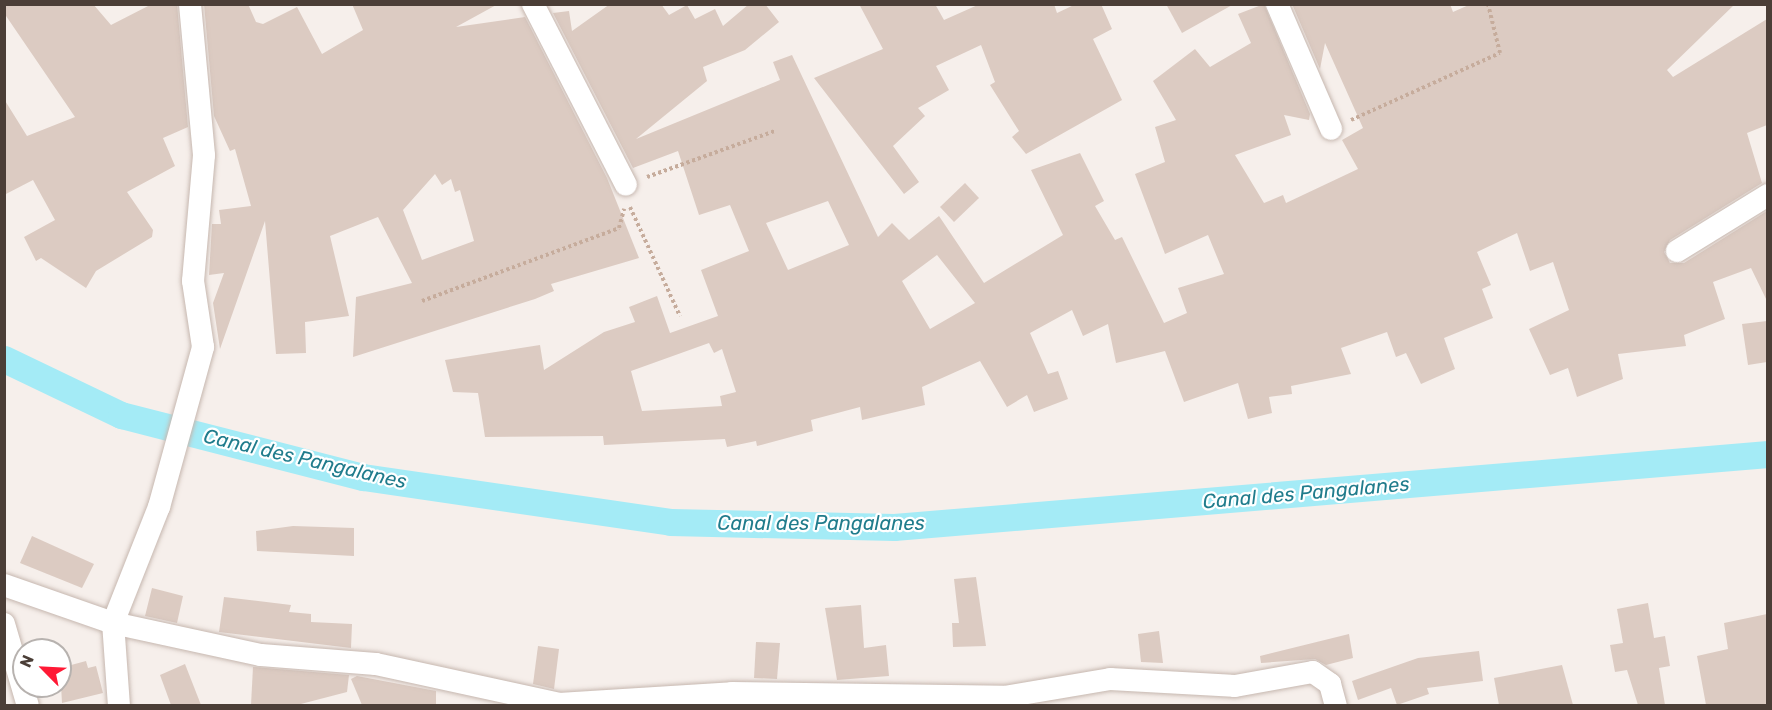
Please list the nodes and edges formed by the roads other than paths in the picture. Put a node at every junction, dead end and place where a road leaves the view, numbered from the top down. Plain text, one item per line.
1 (190, 4) edge
2 (533, 4) edge
3 (1277, 4) edge
4 (1331, 129) road end
5 (626, 185) road end
6 (1767, 195) edge
7 (1677, 251) dead end
8 (4, 585) edge
9 (113, 623) junction
10 (4, 624) edge
11 (28, 705) edge
12 (119, 705) edge
13 (1336, 705) edge

1 - 9 street
2 - 5 street
3 - 4 street
6 - 7 street
8 - 9 street
9 - 12 street
9 - 13 street
10 - 11 street

